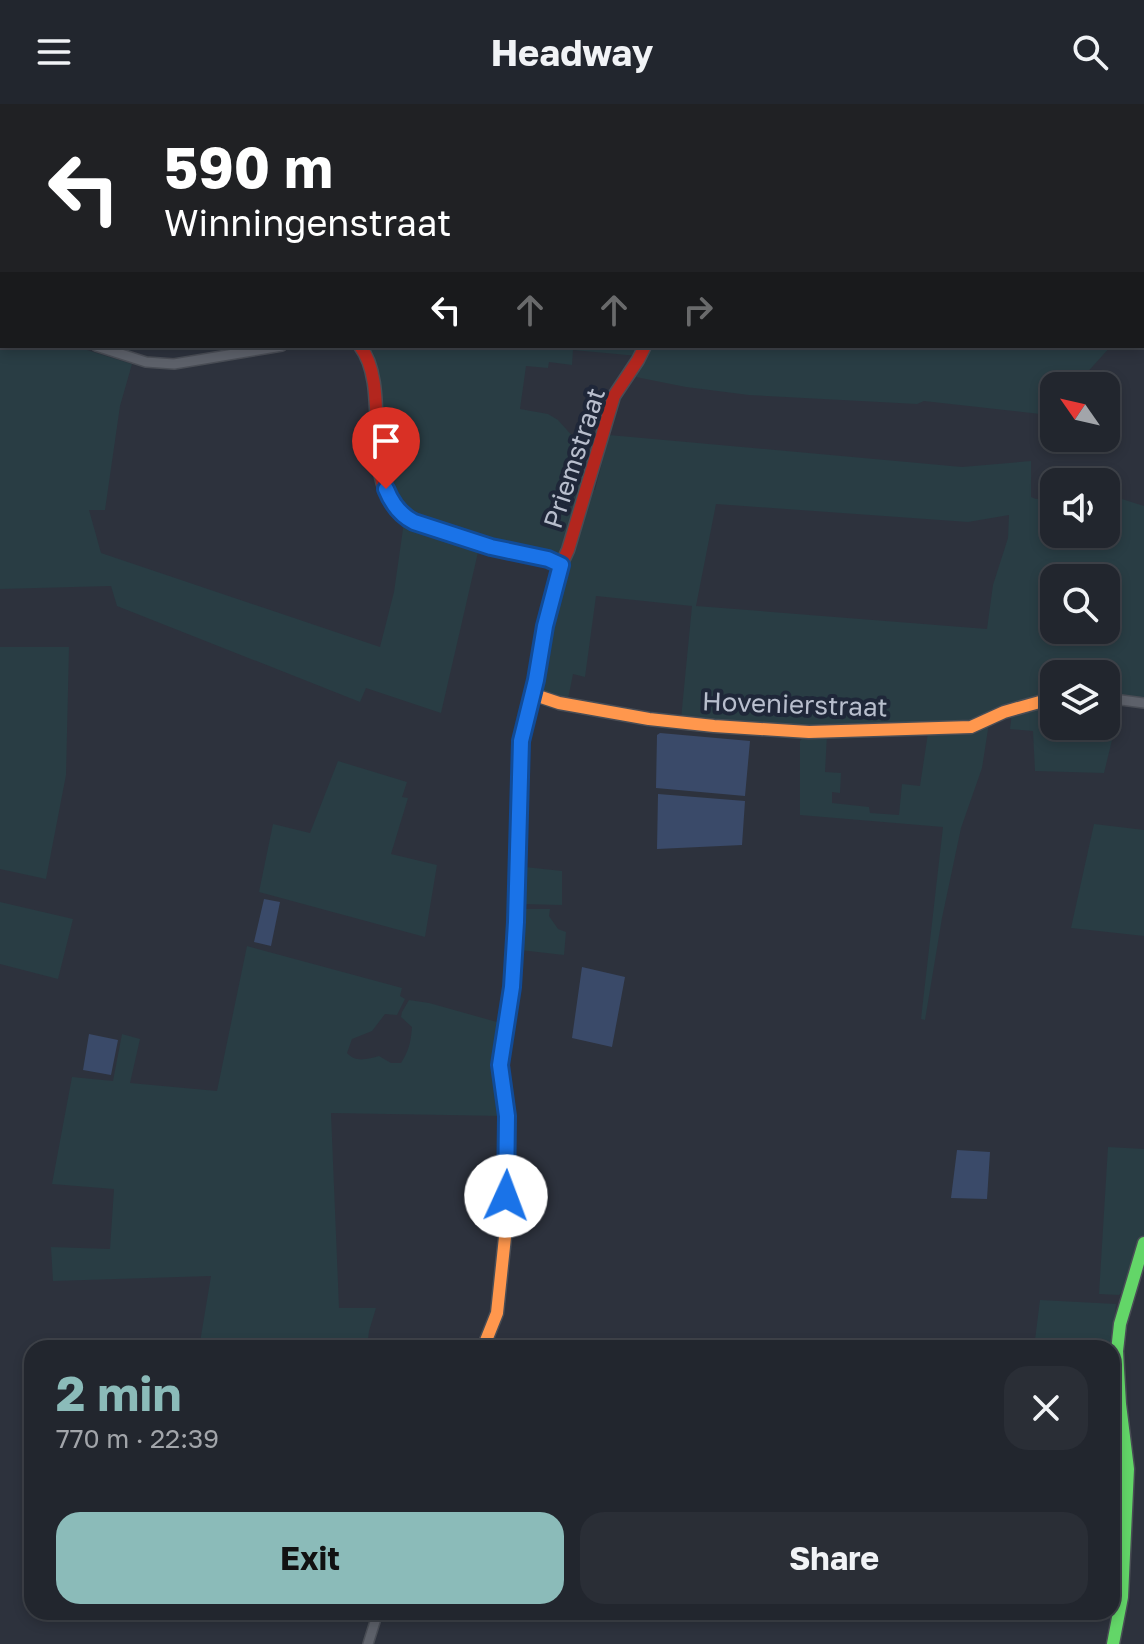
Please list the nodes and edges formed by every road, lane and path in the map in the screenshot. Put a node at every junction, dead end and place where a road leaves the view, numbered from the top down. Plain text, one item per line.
1 (102, 348) edge
2 (269, 348) edge
3 (362, 348) edge
4 (644, 348) edge
5 (561, 565) junction
6 (532, 694) junction
7 (1120, 700) edge
8 (1040, 702) edge
9 (1144, 703) edge
10 (1144, 1243) edge
11 (486, 1340) edge
12 (1118, 1340) edge
13 (1120, 1404) edge
14 (1120, 1607) edge
15 (376, 1620) edge
16 (1118, 1620) edge
17 (368, 1644) edge
18 (1113, 1644) edge

1 - 2 street
3 - 5 street
4 - 5 street, Priemstraat
5 - 6 street, Priemstraat
6 - 8 street, Hovenierstraat
6 - 11 street, Priemstraat
7 - 9 street
10 - 12 street
13 - 14 street
15 - 17 street
16 - 18 street

